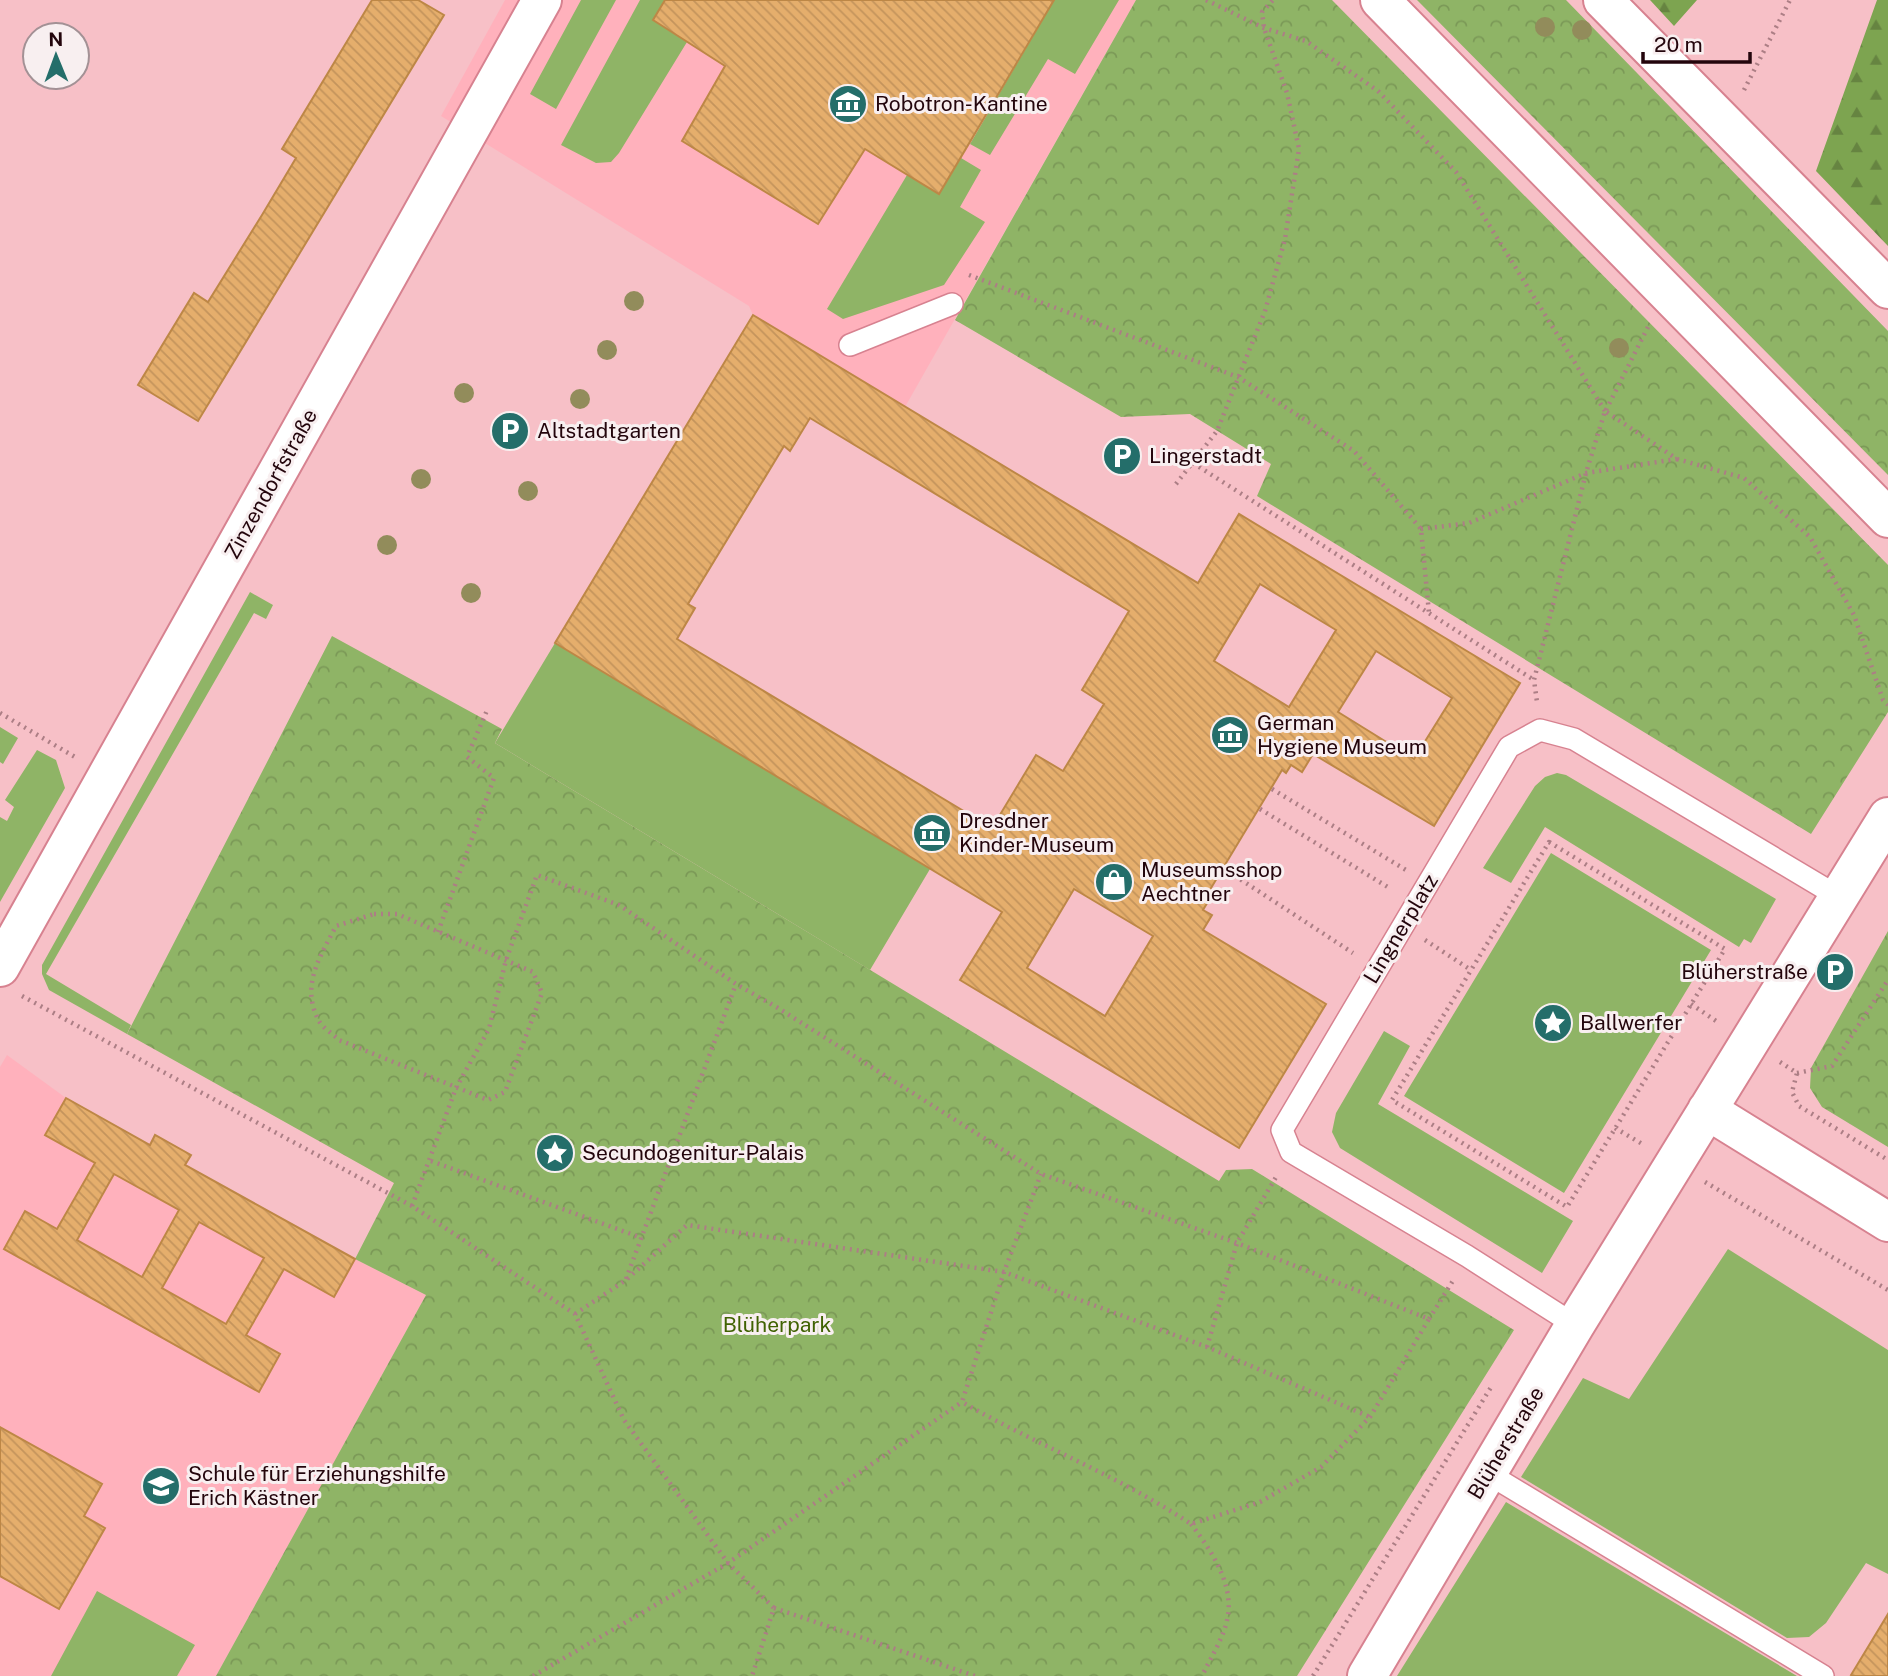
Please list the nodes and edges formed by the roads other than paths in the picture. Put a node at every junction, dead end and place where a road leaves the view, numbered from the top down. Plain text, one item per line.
1 (542, 0) edge
2 (1380, 0) edge
3 (1602, 0) edge
4 (1888, 289) edge
5 (952, 304) dead end
6 (850, 345) dead end
7 (1888, 518) edge
8 (1888, 817) edge
9 (1839, 897) junction
10 (8, 980) edge
11 (1707, 1110) junction
12 (1888, 1222) edge
13 (1575, 1325) junction
14 (1488, 1473) junction
15 (1367, 1676) edge
16 (1823, 1676) edge

1 - 10 street, Zinzendorfstraße
2 - 7 street
3 - 4 street
5 - 6 lane
8 - 9 street, Blüherstraße
9 - 11 street, Blüherstraße
9 - 13 lane, Lingnerplatz
11 - 12 street
11 - 13 street, Blüherstraße
13 - 14 street, Blüherstraße
14 - 15 street, Blüherstraße
14 - 16 lane

